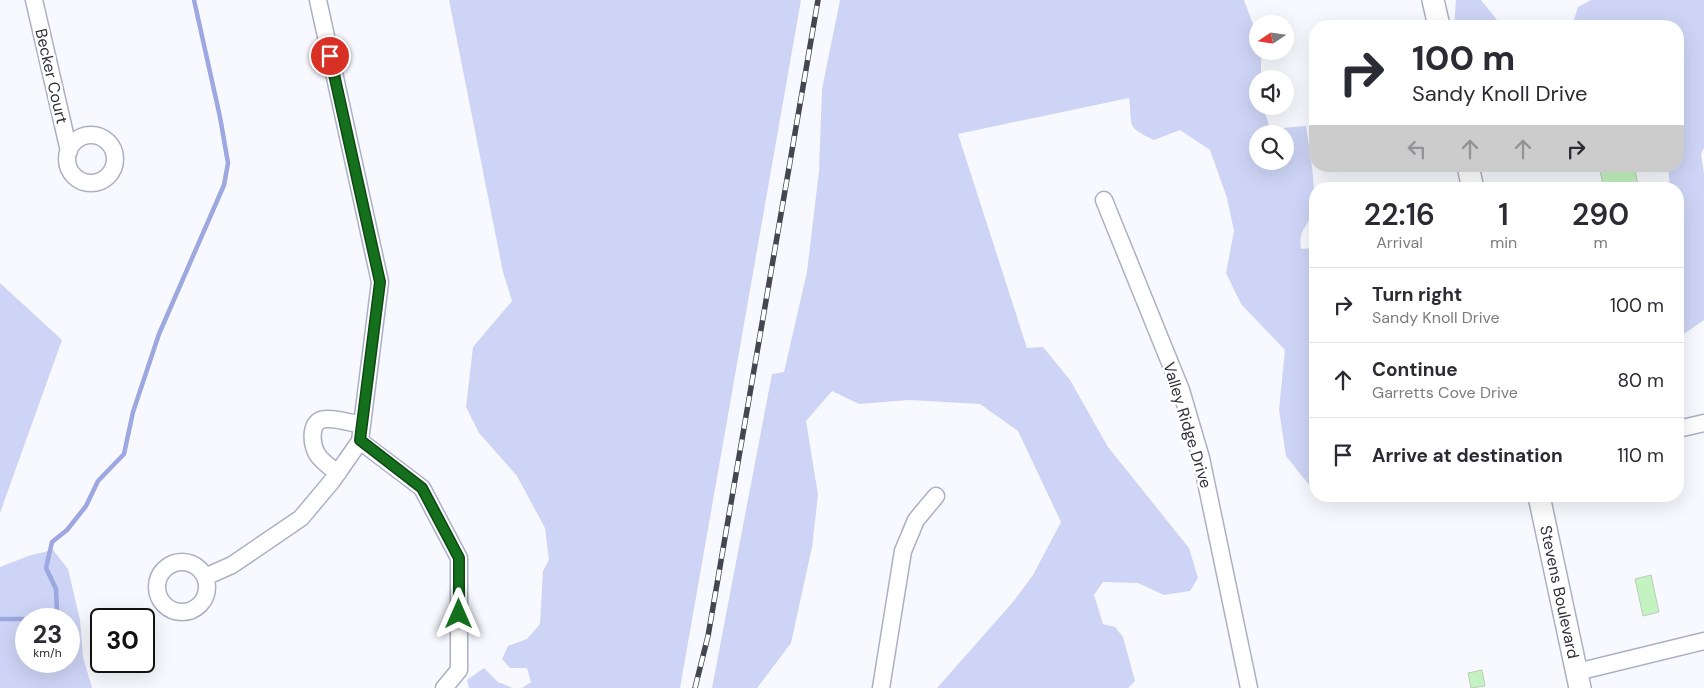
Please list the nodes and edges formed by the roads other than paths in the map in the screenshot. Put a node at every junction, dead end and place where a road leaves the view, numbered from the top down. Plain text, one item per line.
1 (34, 0) edge
2 (318, 0) edge
3 (1433, 0) edge
4 (1438, 20) edge
5 (69, 151) dead end
6 (1104, 200) dead end
7 (1704, 422) edge
8 (1684, 427) edge
9 (361, 433) junction
10 (338, 473) junction
11 (936, 496) dead end
12 (1540, 502) edge
13 (205, 577) dead end
14 (1704, 641) edge
15 (1579, 680) edge
16 (444, 688) edge
17 (881, 688) edge
18 (1249, 688) edge

1 - 5 street, Becker Court
2 - 9 street
3 - 4 street
6 - 18 street, Valley Ridge Drive
7 - 8 street
9 - 10 street
9 - 10 street
9 - 16 street
10 - 13 street
11 - 17 street
12 - 15 street, Stevens Boulevard
14 - 15 street

